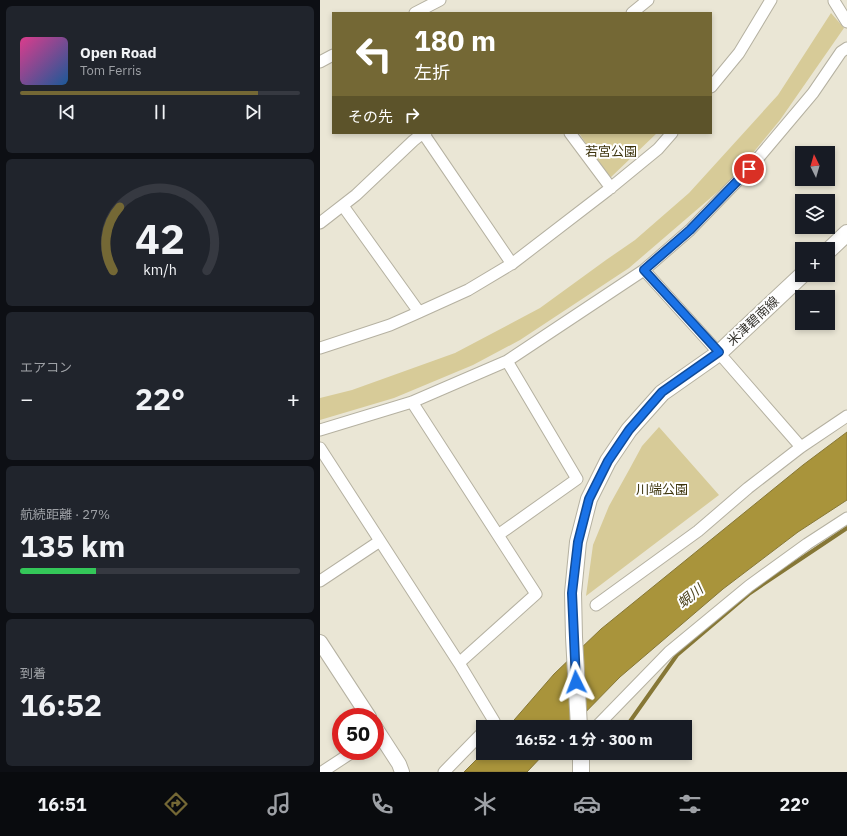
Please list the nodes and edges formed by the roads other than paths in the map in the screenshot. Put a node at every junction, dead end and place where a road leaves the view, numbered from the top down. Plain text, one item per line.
1 (440, 0) edge
2 (648, 0) edge
3 (771, 0) edge
4 (834, 1) dead end
5 (417, 12) edge
6 (633, 12) edge
7 (847, 22) edge
8 (847, 48) edge
9 (332, 56) edge
10 (320, 62) edge
11 (712, 86) edge
12 (423, 134) edge
13 (425, 134) edge
14 (571, 134) edge
15 (669, 134) edge
16 (611, 188) junction
17 (343, 206) junction
18 (320, 223) edge
19 (847, 233) edge
20 (835, 244) edge
21 (512, 264) junction
22 (644, 270) junction
23 (795, 281) edge
24 (420, 312) junction
25 (320, 348) edge
26 (719, 352) junction
27 (507, 361) junction
28 (412, 402) junction
29 (847, 416) edge
30 (320, 430) edge
31 (801, 447) junction
32 (320, 448) edge
33 (847, 518) edge
34 (498, 535) junction
35 (380, 541) junction
36 (320, 581) edge
37 (596, 605) dead end
38 (320, 642) edge
39 (460, 663) junction
40 (363, 708) edge
41 (493, 720) edge
42 (579, 720) edge
43 (603, 720) edge
44 (476, 739) edge
45 (384, 743) edge
46 (340, 760) edge
47 (581, 760) edge
48 (322, 772) edge
49 (402, 772) edge
50 (444, 772) edge
51 (581, 772) edge

1 - 5 street
2 - 6 street
3 - 11 street
4 - 7 street
8 - 22 street
9 - 10 street
12 - 17 street
13 - 21 street
14 - 16 street
15 - 16 street
16 - 21 street
17 - 18 street
17 - 24 street
19 - 20 main road
21 - 24 street
22 - 26 street
22 - 27 street
23 - 26 main road, 米津碧南線
24 - 25 street
26 - 31 street
26 - 42 main road, 米津碧南線
27 - 28 street
27 - 34 street
28 - 30 street
28 - 34 street
29 - 31 street
31 - 37 street
32 - 35 street
33 - 43 street
34 - 39 street
35 - 36 street
35 - 39 street
38 - 40 street
39 - 41 street
44 - 50 street
45 - 49 street
46 - 48 street
47 - 51 main road

